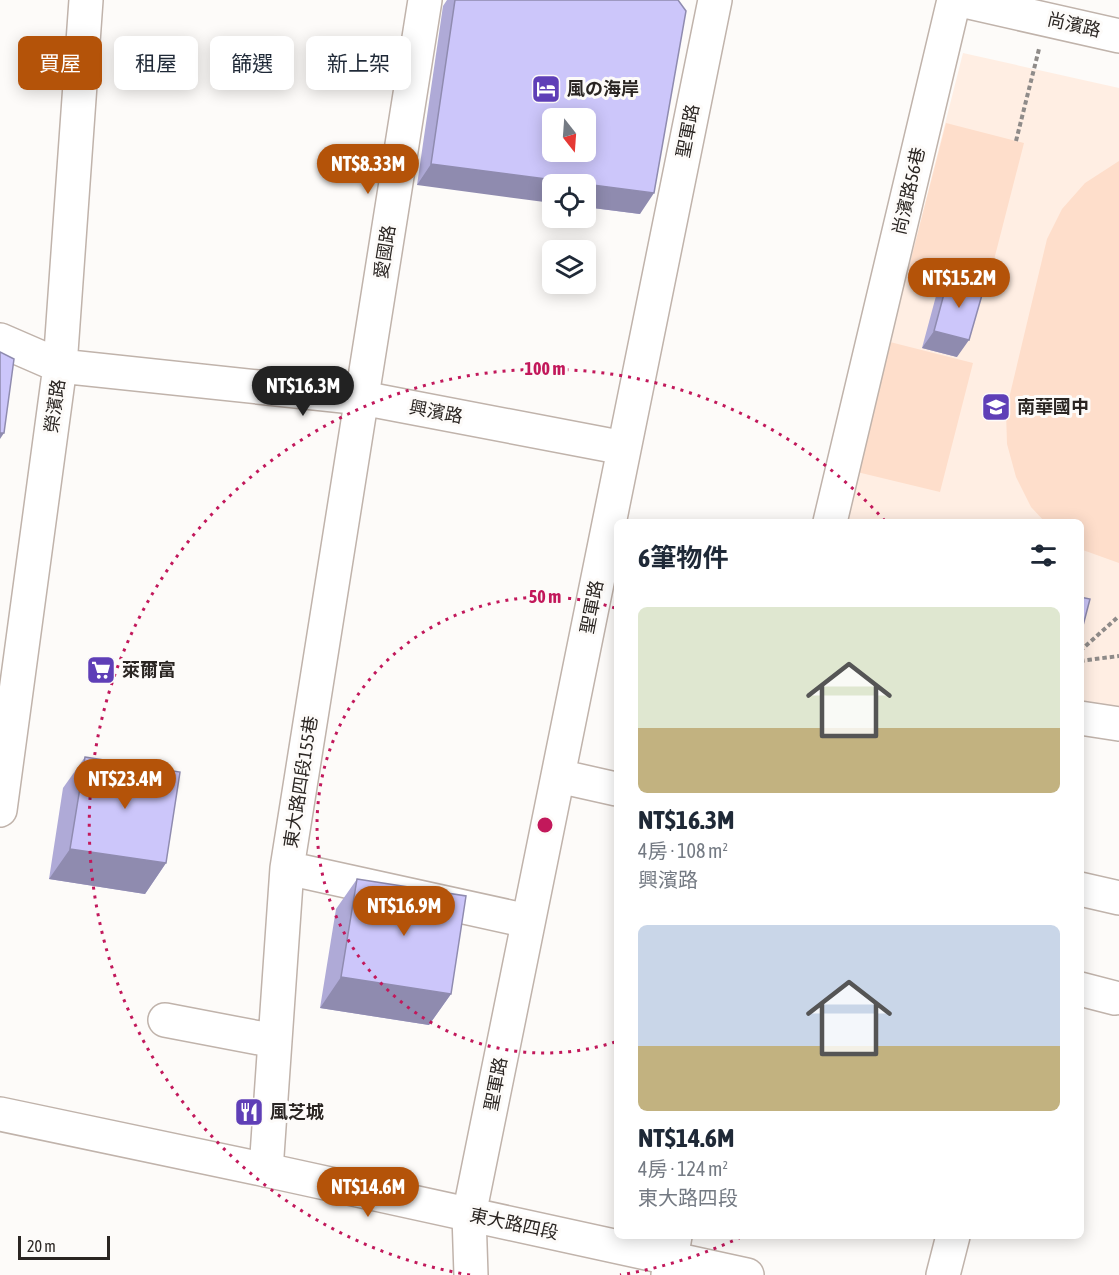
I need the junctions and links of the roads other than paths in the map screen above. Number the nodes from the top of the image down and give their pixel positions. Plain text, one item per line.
1 (86, 0) edge
2 (425, 0) edge
3 (715, 0) edge
4 (954, 0) edge
5 (960, 0) edge
6 (1005, 4) edge
7 (1119, 36) edge
8 (0, 340) edge
9 (60, 366) junction
10 (362, 398) junction
11 (624, 448) junction
12 (831, 519) edge
13 (1084, 719) edge
14 (1119, 724) edge
15 (558, 776) junction
16 (614, 789) edge
17 (0, 810) edge
18 (287, 868) junction
19 (1084, 890) edge
20 (1119, 895) edge
21 (528, 921) junction
22 (1084, 990) edge
23 (1115, 998) dead end
24 (165, 1020) dead end
25 (275, 1041) junction
26 (0, 1114) edge
27 (266, 1170) junction
28 (469, 1215) junction
29 (952, 1239) edge
30 (671, 1256) edge
31 (471, 1275) edge
32 (747, 1275) edge
33 (943, 1275) edge

1 - 9 street, 榮濱路
2 - 10 street, 愛國路
3 - 11 street, 聖軍路
4 - 12 street, 尚濱路56巷
5 - 6 street, 尚濱路
6 - 7 street, 尚濱路
8 - 9 street, 興濱路
9 - 10 street, 興濱路
9 - 17 street, 榮濱路
10 - 11 street, 興濱路
10 - 18 street, 東大路四段155巷
11 - 15 street, 聖軍路
13 - 14 street
15 - 16 street
15 - 21 street, 聖軍路
18 - 21 street
18 - 25 street, 東大路四段155巷
19 - 20 street
21 - 28 street, 聖軍路
22 - 23 street
24 - 25 street
25 - 27 street, 東大路四段155巷
26 - 27 street, 東大路四段
27 - 28 street, 東大路四段
28 - 30 street, 東大路四段
28 - 31 street, 聖軍路
29 - 33 street
30 - 32 street, 東大路四段

